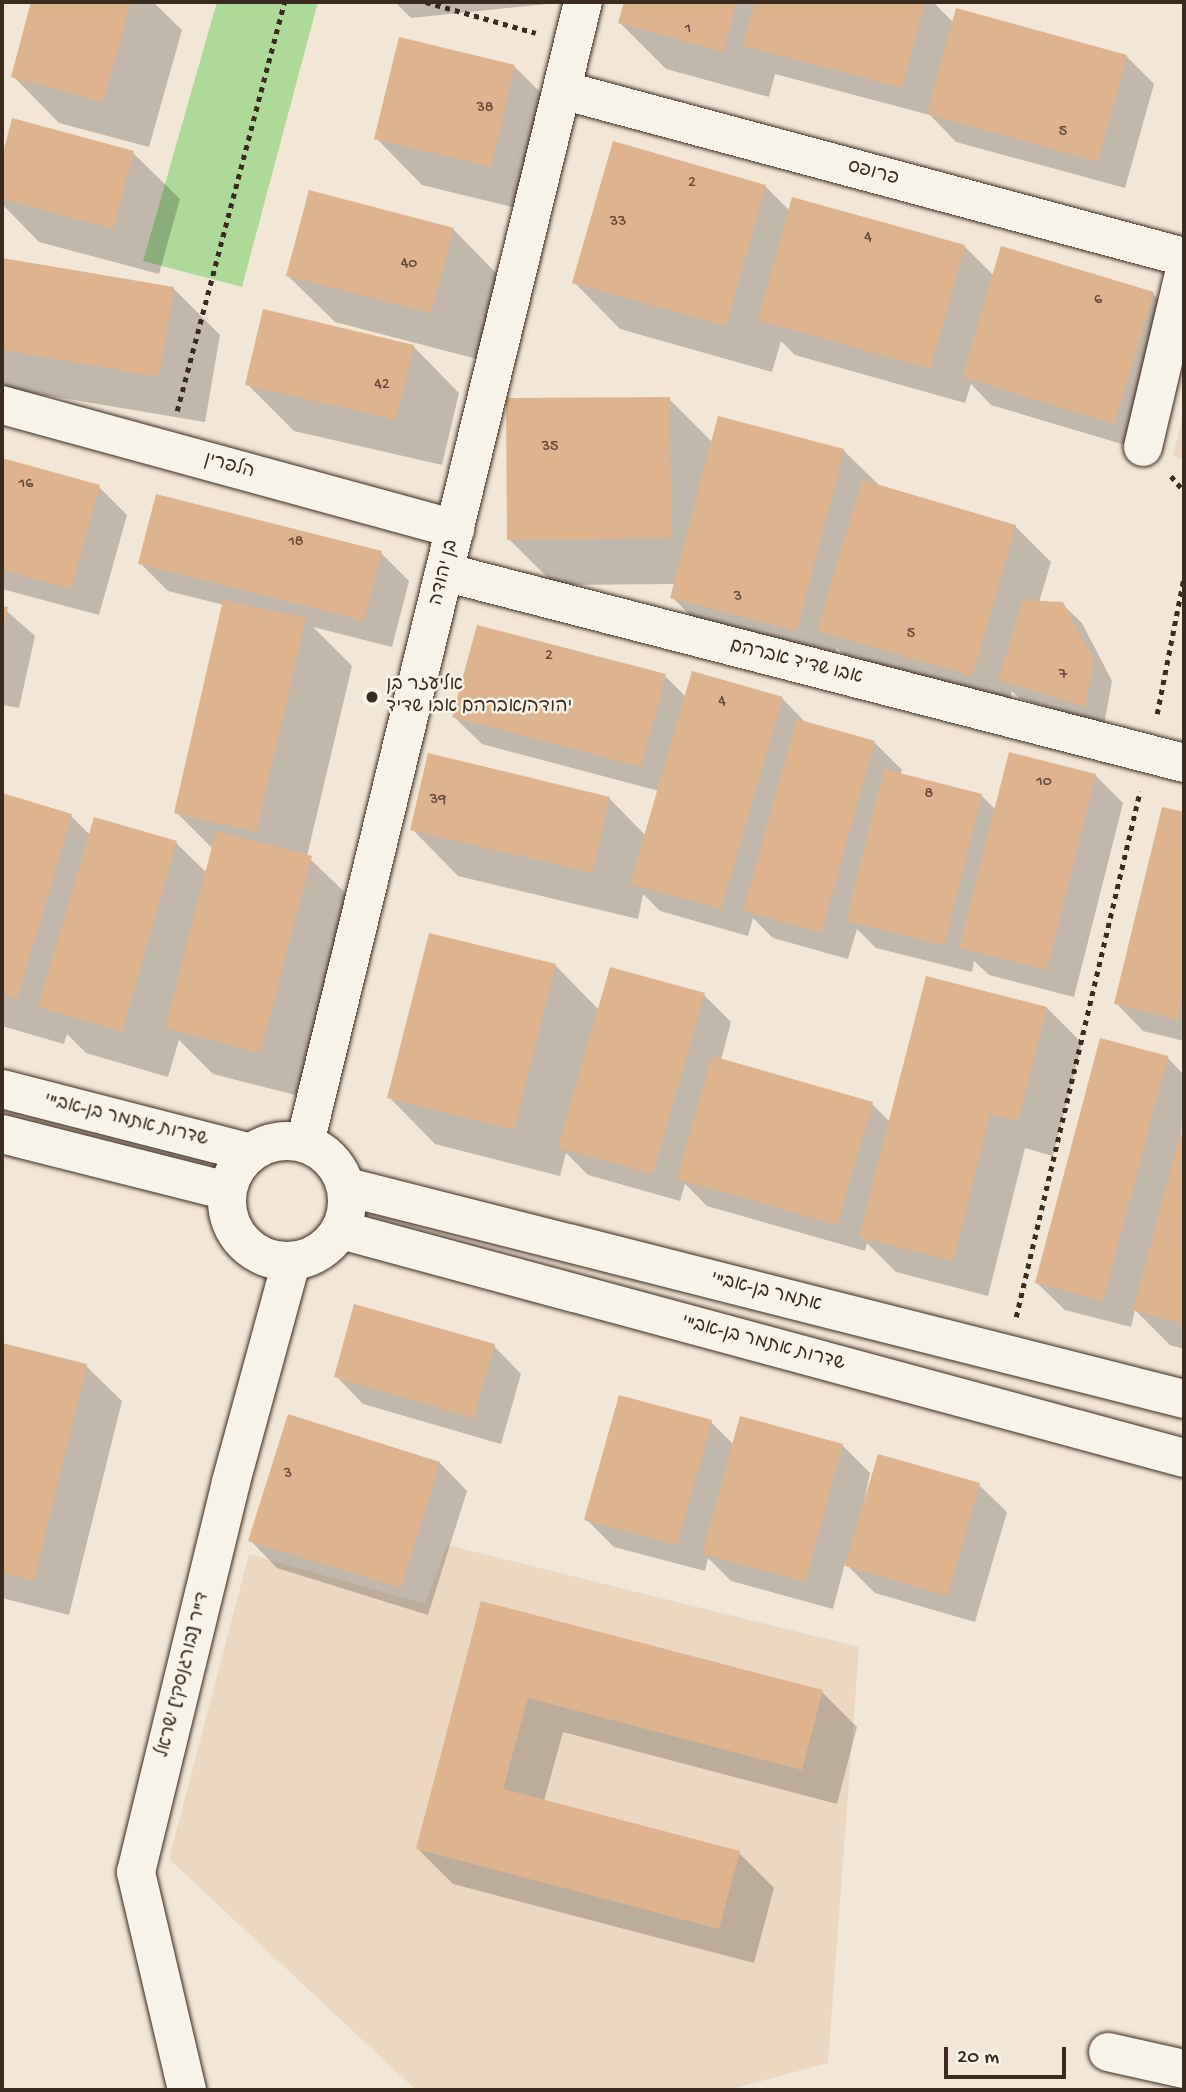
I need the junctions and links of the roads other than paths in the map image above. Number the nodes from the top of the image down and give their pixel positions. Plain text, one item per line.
1 (583, 2) edge
2 (562, 90) junction
3 (1184, 257) edge
4 (1184, 273) edge
5 (2, 405) edge
6 (1143, 447) dead end
7 (456, 529) junction
8 (444, 572) junction
9 (1166, 758) edge
10 (2, 1089) edge
11 (2, 1134) edge
12 (305, 1143) junction
13 (251, 1153) junction
14 (347, 1187) junction
15 (227, 1191) junction
16 (341, 1230) junction
17 (291, 1262) junction
18 (1184, 1399) edge
19 (1184, 1458) edge
20 (1108, 2052) dead end
21 (1184, 2069) edge
22 (187, 2090) edge

1 - 2 street, בן יהודה
2 - 3 street, פרופס
2 - 7 street, בן יהודה
4 - 6 street
5 - 7 street, הלפרין
7 - 8 street, בן יהודה
8 - 9 street, אבו שדיד אברהם
8 - 12 street, בן יהודה
10 - 13 street, שדרות אתמר בן-אב"י
11 - 15 street
12 - 13 street
12 - 14 street
13 - 15 street
14 - 16 street
14 - 18 street, אתמר בן-אב"י
15 - 17 street
16 - 17 street
16 - 19 street, שדרות אתמר בן-אב"י
17 - 22 street, ד"ר [בורגנסקי] ישראל
20 - 21 street

